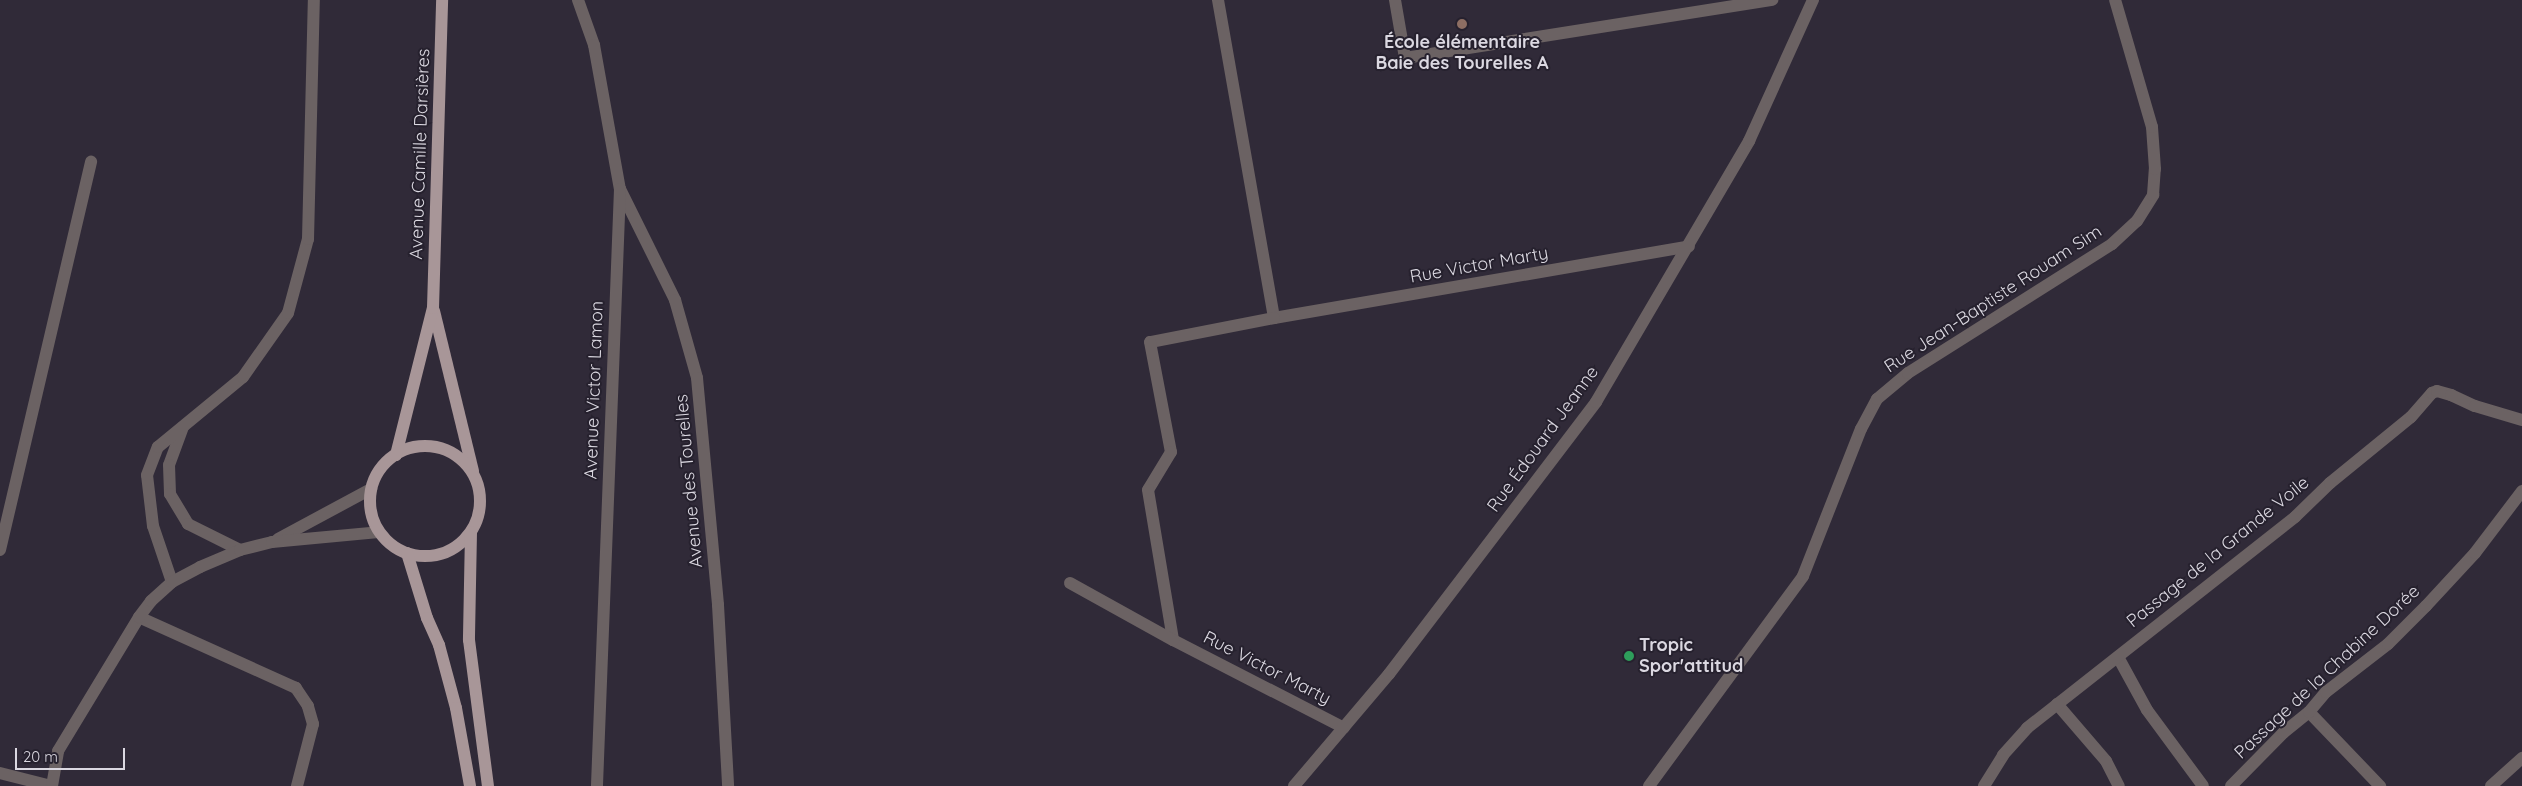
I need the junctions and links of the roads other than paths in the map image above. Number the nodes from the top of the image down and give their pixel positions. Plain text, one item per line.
1 (314, 0) edge
2 (442, 0) edge
3 (578, 0) edge
4 (1218, 0) edge
5 (1395, 0) edge
6 (1772, 0) edge
7 (1813, 0) edge
8 (2115, 0) edge
9 (91, 162) dead end
10 (620, 190) junction
11 (1689, 246) junction
12 (433, 308) junction
13 (1274, 318) junction
14 (2522, 420) edge
15 (183, 427) junction
16 (396, 455) junction
17 (475, 477) junction
18 (372, 489) junction
19 (2522, 491) edge
20 (379, 532) junction
21 (471, 532) junction
22 (272, 542) junction
23 (0, 550) edge
24 (240, 550) junction
25 (407, 553) junction
26 (172, 582) junction
27 (1070, 583) dead end
28 (139, 617) junction
29 (1173, 640) junction
30 (2118, 657) junction
31 (2057, 704) junction
32 (2309, 712) junction
33 (1344, 728) junction
34 (2522, 758) edge
35 (0, 774) edge
36 (52, 786) edge
37 (298, 786) edge
38 (470, 786) edge
39 (488, 786) edge
40 (597, 786) edge
41 (728, 786) edge
42 (1294, 786) edge
43 (1649, 786) edge
44 (1984, 786) edge
45 (2120, 786) edge
46 (2203, 786) edge
47 (2231, 786) edge
48 (2380, 786) edge
49 (2491, 786) edge

1 - 15 street
2 - 12 main road, Avenue Camille Darsières
3 - 10 street, Avenue Victor Lamon
4 - 13 street
5 - 6 street
7 - 11 street, Rue Édouard Jeanne
8 - 43 street, Rue Jean-Baptiste Rouam Sim
9 - 23 street
10 - 40 street, Avenue Victor Lamon
10 - 41 street, Avenue des Tourelles
11 - 13 street, Rue Victor Marty
11 - 33 street, Rue Édouard Jeanne
12 - 16 main road, Avenue Camille Darsières
12 - 17 main road, Avenue Camille Darsières
13 - 29 street, Rue Victor Marty
14 - 30 street, Passage de la Grande Voile
15 - 24 street
15 - 26 street
16 - 17 main road
16 - 18 main road
17 - 21 main road
18 - 20 main road
18 - 22 street
19 - 32 street, Passage de la Chabine Dorée
20 - 22 street
20 - 25 main road
21 - 25 main road
21 - 39 main road
22 - 24 street
24 - 26 street
25 - 38 main road
26 - 28 street
27 - 29 street, Rue Victor Marty
28 - 36 street
28 - 37 street
29 - 33 street, Rue Victor Marty
30 - 31 street, Passage de la Grande Voile
30 - 46 street
31 - 44 street, Passage de la Grande Voile
31 - 45 street
32 - 47 street, Passage de la Chabine Dorée
32 - 48 street
33 - 42 street, Rue Édouard Jeanne
34 - 49 street
35 - 36 street

